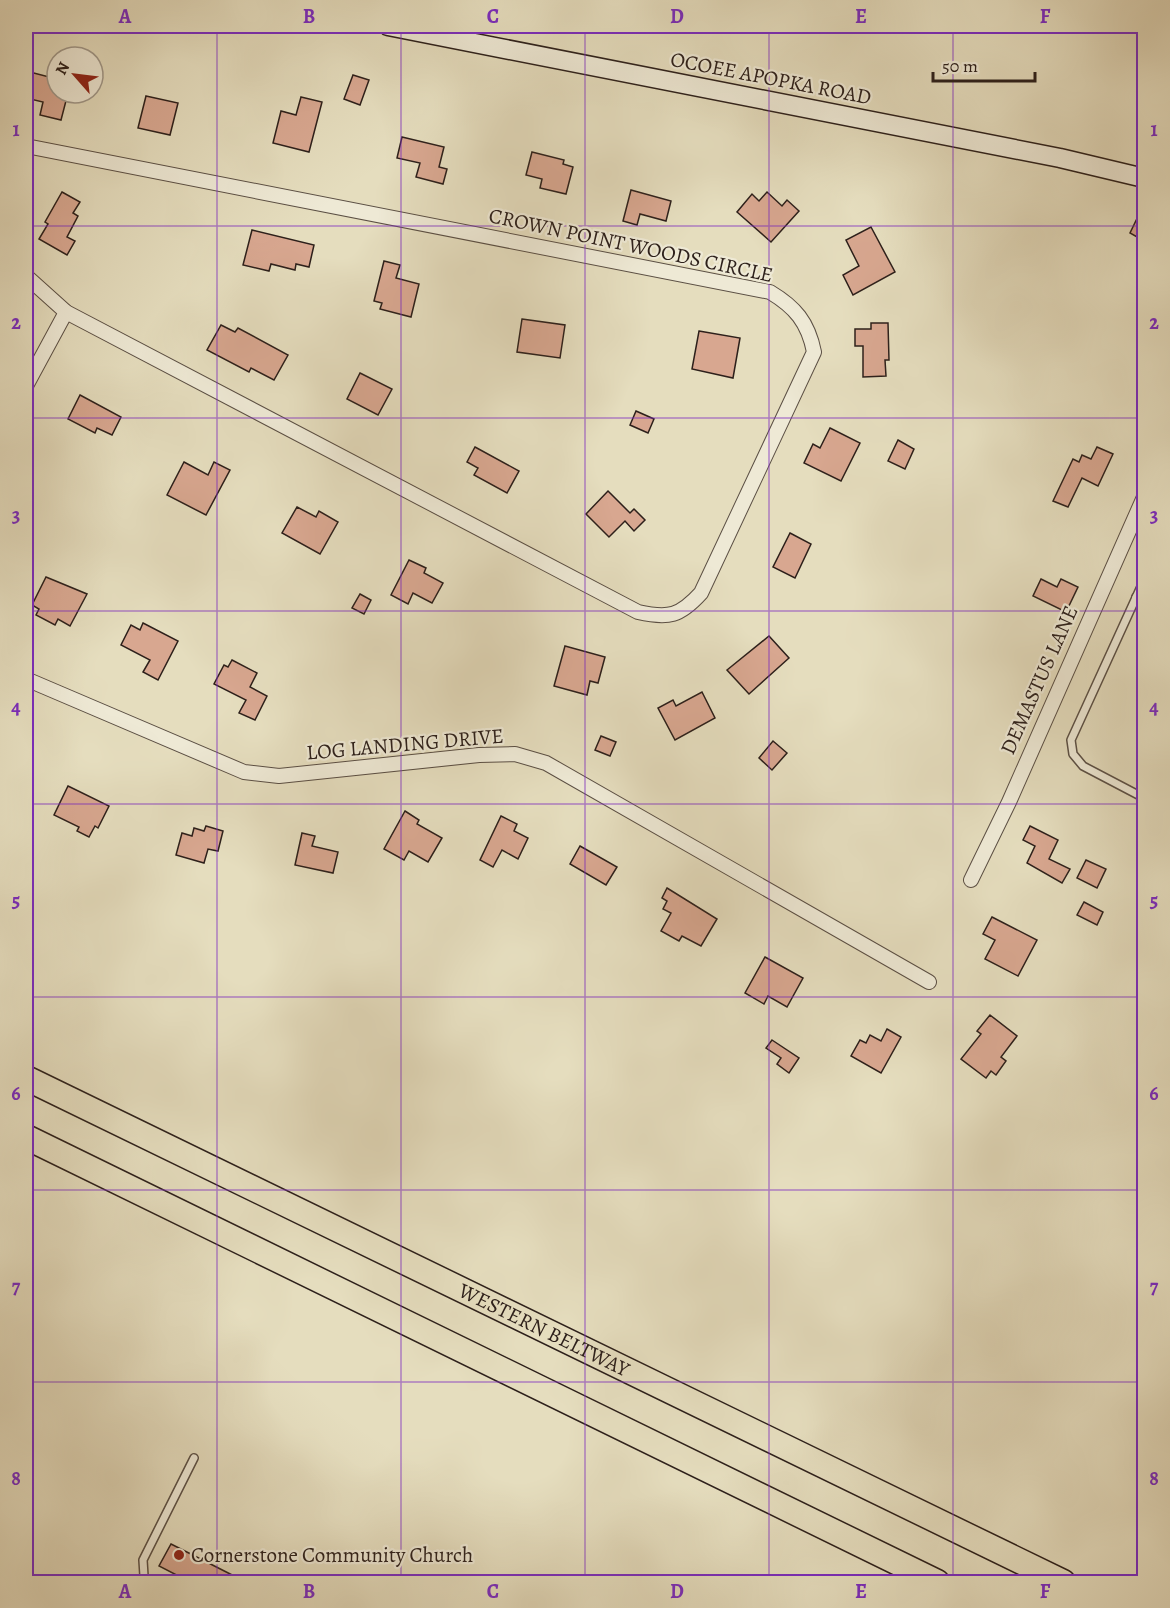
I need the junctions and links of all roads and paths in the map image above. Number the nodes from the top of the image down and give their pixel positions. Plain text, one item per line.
1 (388, 26) edge
2 (26, 146) edge
3 (1144, 178) edge
4 (26, 276) edge
5 (66, 312) junction
6 (26, 386) edge
7 (1144, 497) edge
8 (1144, 580) edge
9 (1137, 597) junction
10 (1144, 602) edge
11 (26, 679) edge
12 (1144, 798) edge
13 (971, 880) dead end
14 (929, 982) dead end
15 (26, 1078) edge
16 (26, 1137) edge
17 (194, 1458) dead end
18 (149, 1582) edge
19 (937, 1582) edge
20 (1063, 1582) edge

1 - 3 main road, OCOEE APOPKA ROAD
2 - 5 street, CROWN POINT WOODS CIRCLE
4 - 5 street, CROWN POINT WOODS CIRCLE
5 - 6 street
7 - 13 street, DEMASTUS LANE
8 - 9 lane
9 - 10 lane
9 - 12 lane
11 - 14 street, LOG LANDING DRIVE
15 - 20 highway, WESTERN BELTWAY
16 - 19 highway
17 - 18 lane

